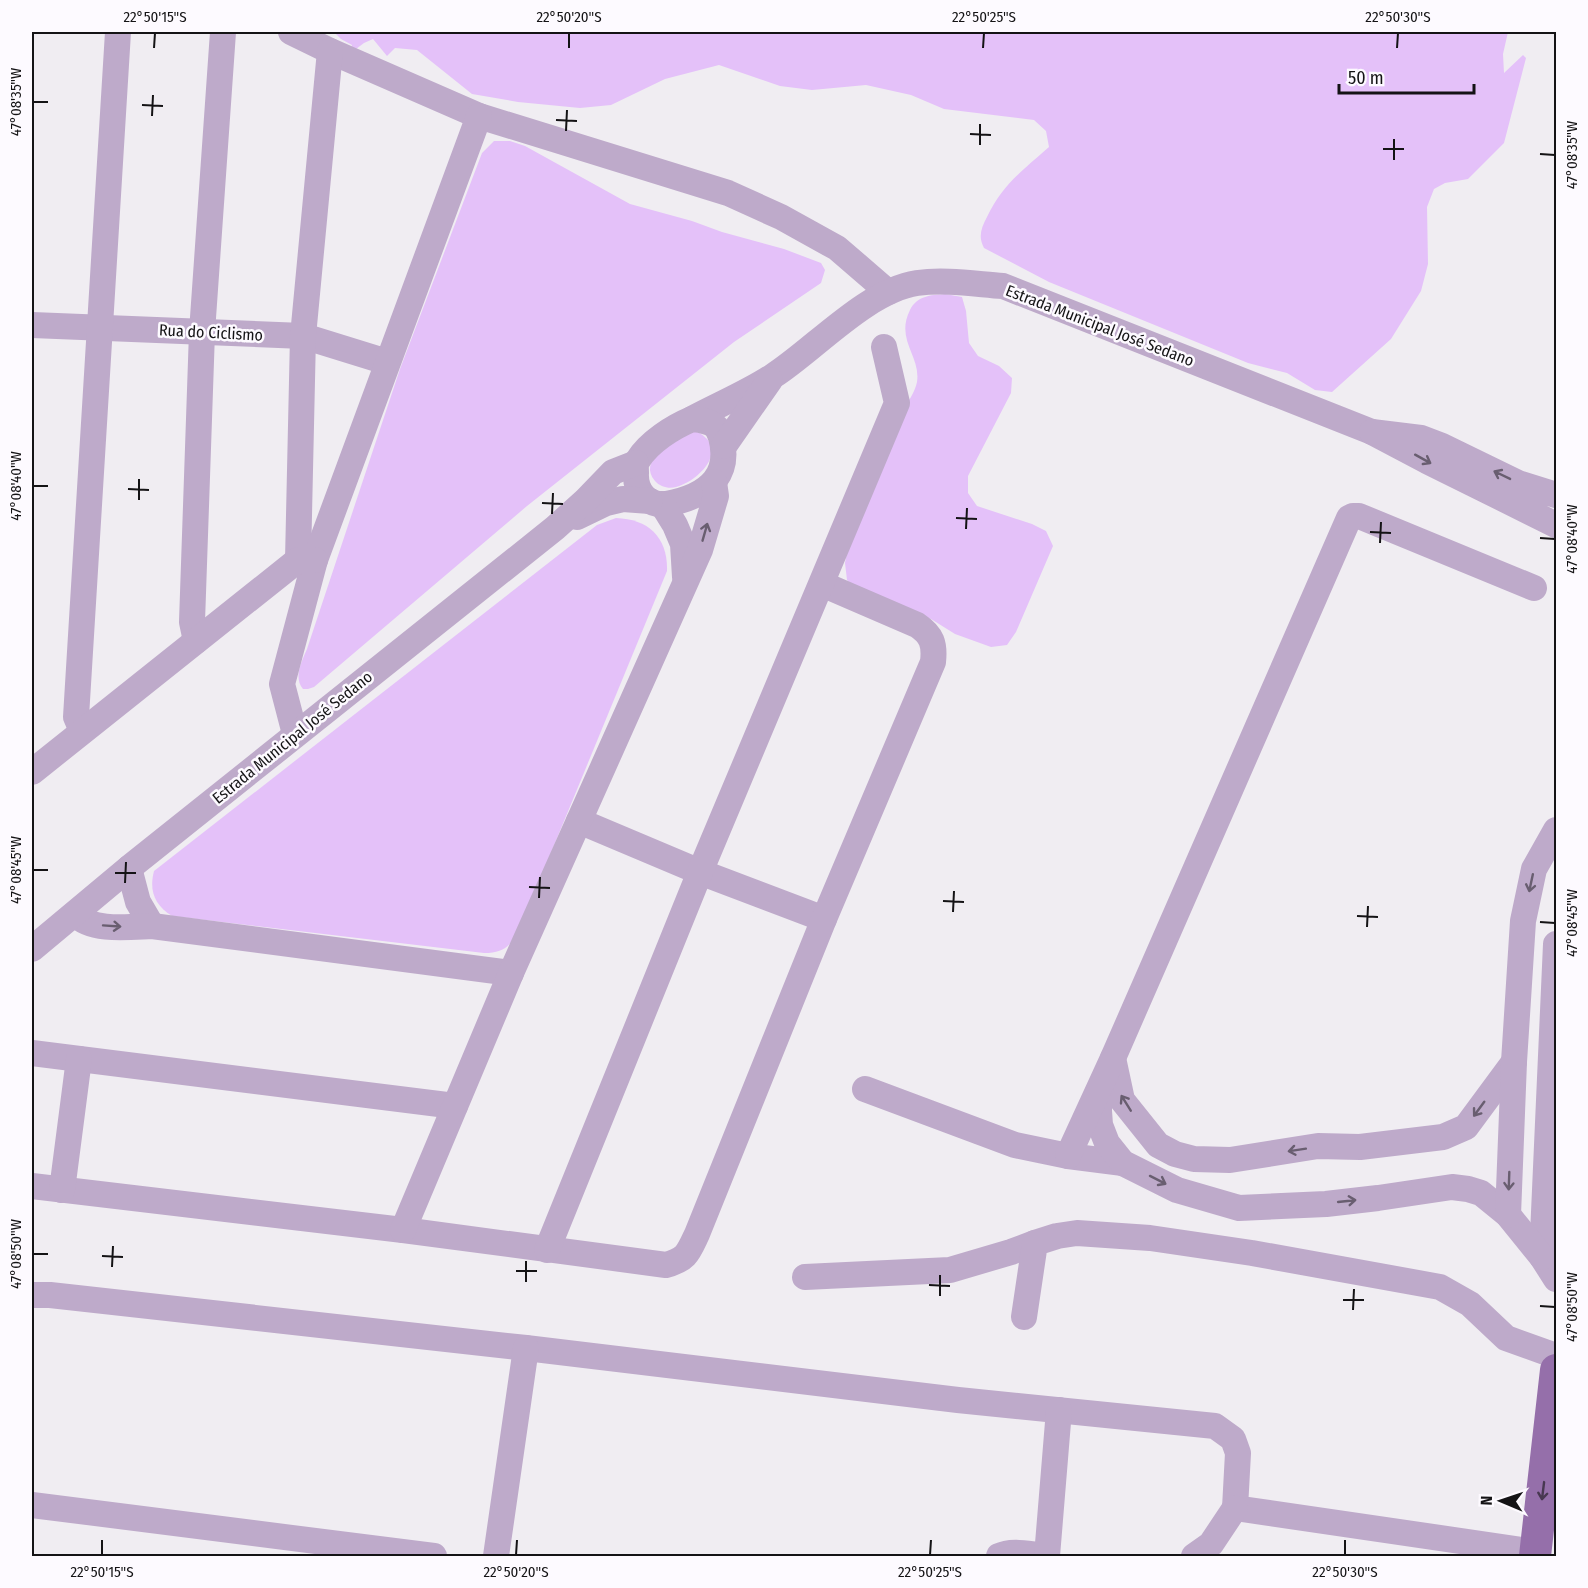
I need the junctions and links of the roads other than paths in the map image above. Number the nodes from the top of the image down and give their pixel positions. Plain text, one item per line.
1 (118, 32) edge
2 (223, 32) edge
3 (291, 32) edge
4 (330, 51) junction
5 (479, 116) junction
6 (888, 292) junction
7 (32, 325) edge
8 (100, 327) junction
9 (202, 332) junction
10 (303, 336) junction
11 (884, 347) dead end
12 (387, 362) junction
13 (772, 376) junction
14 (692, 419) junction
15 (1372, 432) junction
16 (724, 446) junction
17 (636, 463) junction
18 (714, 482) junction
19 (1557, 495) edge
20 (656, 503) junction
21 (1557, 525) edge
22 (555, 528) junction
23 (306, 560) junction
24 (686, 581) junction
25 (822, 584) junction
26 (1534, 588) dead end
27 (196, 641) junction
28 (82, 731) junction
29 (295, 734) junction
30 (32, 772) edge
31 (579, 821) junction
32 (1557, 830) edge
33 (129, 868) junction
34 (700, 872) junction
35 (75, 914) junction
36 (824, 919) junction
37 (152, 926) junction
38 (1557, 944) edge
39 (32, 949) edge
40 (511, 973) junction
41 (32, 1053) edge
42 (1113, 1058) junction
43 (79, 1059) junction
44 (1514, 1062) junction
45 (1100, 1087) junction
46 (865, 1089) dead end
47 (455, 1106) junction
48 (1068, 1156) junction
49 (1123, 1163) junction
50 (32, 1186) edge
51 (62, 1190) junction
52 (1508, 1215) junction
53 (403, 1230) junction
54 (1035, 1243) junction
55 (547, 1250) junction
56 (1542, 1257) junction
57 (804, 1277) dead end
58 (1557, 1279) edge
59 (32, 1295) edge
60 (1024, 1317) dead end
61 (526, 1348) junction
62 (1557, 1356) edge
63 (1557, 1370) edge
64 (1059, 1410) junction
65 (32, 1505) edge
66 (1235, 1508) junction
67 (1535, 1554) edge
68 (434, 1557) edge
69 (496, 1557) edge
70 (999, 1557) edge
71 (1047, 1557) edge
72 (1194, 1557) edge

1 - 8 street
2 - 9 street
3 - 4 street
4 - 5 street
4 - 10 street
5 - 6 street
5 - 12 street
6 - 13 street, Estrada Municipal José Sedano
6 - 15 street, Estrada Municipal José Sedano
7 - 8 street, Rua do Ciclismo
8 - 9 street, Rua do Ciclismo
8 - 28 street
9 - 10 street, Rua do Ciclismo
9 - 27 street
10 - 12 street, Rua do Ciclismo
10 - 23 street
11 - 25 street
12 - 23 street
13 - 14 street, Estrada Municipal José Sedano
13 - 16 street, Estrada Municipal José Sedano
14 - 16 street
14 - 17 street
19 -> 15 street, Estrada Municipal José Sedano
15 -> 21 street, Estrada Municipal José Sedano
16 - 18 street
17 - 20 street
17 - 22 street, Estrada Municipal José Sedano
18 - 20 street
24 -> 18 street
20 - 22 street, Estrada Municipal José Sedano
20 - 24 street
22 - 29 street, Estrada Municipal José Sedano
23 - 27 street
23 - 29 street
24 - 31 street
25 - 34 street
25 - 36 street
26 - 42 street
27 - 28 street
28 - 30 street
29 - 33 street, Estrada Municipal José Sedano
31 - 34 street
31 - 40 street
32 -> 44 street
33 - 35 street, Estrada Municipal José Sedano
33 - 37 street
34 - 36 street
34 - 55 street
35 -> 37 street
35 - 39 street, Estrada Municipal José Sedano
36 - 55 street
37 - 40 street
38 - 56 street
40 - 47 street
41 - 43 street
44 -> 42 street
42 - 45 street
43 - 47 street
43 - 51 street
44 -> 52 street
45 - 48 street
45 - 49 street
46 - 48 street
47 - 53 street
48 - 49 street
49 -> 52 street
50 - 51 street
51 - 53 street
52 - 56 street
53 - 55 street
54 - 57 street
54 - 60 street
54 - 62 street
56 - 58 street
59 - 61 street
61 - 64 street
61 - 69 street
63 -> 67 main road
64 - 66 street
64 - 71 street
65 - 68 street
66 - 67 street
66 - 72 street
70 - 71 street

